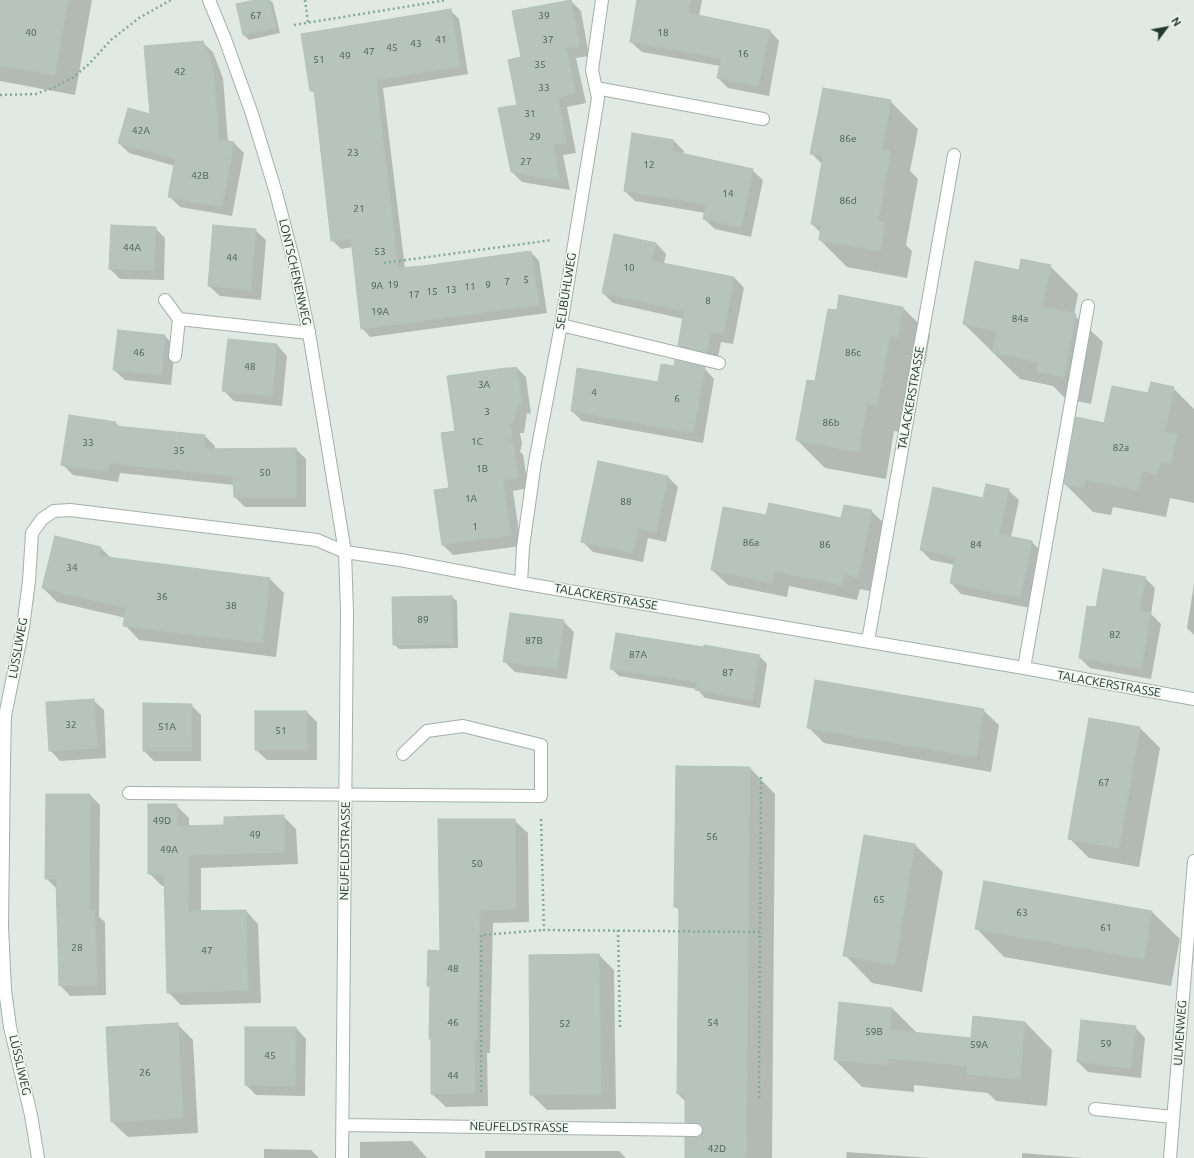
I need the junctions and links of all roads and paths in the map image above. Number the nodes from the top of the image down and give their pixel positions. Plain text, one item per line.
1 (170, 0) edge
2 (209, 0) edge
3 (305, 0) edge
4 (447, 0) edge
5 (602, 0) edge
6 (308, 22) junction
7 (294, 25) dead end
8 (596, 88) junction
9 (0, 95) edge
10 (763, 119) dead end
11 (954, 155) dead end
12 (574, 237) junction
13 (384, 263) dead end
14 (165, 300) dead end
15 (1088, 306) dead end
16 (179, 319) junction
17 (561, 326) junction
18 (309, 333) junction
19 (175, 356) dead end
20 (719, 363) dead end
21 (345, 552) junction
22 (521, 583) junction
23 (868, 641) junction
24 (1024, 668) junction
25 (1194, 699) edge
26 (403, 754) dead end
27 (761, 774) dead end
28 (129, 793) dead end
29 (346, 794) junction
30 (541, 796) junction
31 (1194, 861) edge
32 (544, 930) junction
33 (618, 930) junction
34 (760, 932) junction
35 (620, 1028) dead end
36 (481, 1092) dead end
37 (759, 1098) dead end
38 (1095, 1109) dead end
39 (1173, 1117) junction
40 (343, 1125) junction
41 (696, 1130) dead end
42 (38, 1158) edge
43 (342, 1158) edge
44 (1170, 1158) edge

1 - 9 path
2 - 18 street, LONTSCHENENWEG
3 - 6 path
4 - 6 path
5 - 8 street, SELIBÜHLWEG
6 - 7 path
8 - 10 street
8 - 12 street, SELIBÜHLWEG
11 - 23 street, TALACKERSTRASSE
12 - 13 path
12 - 17 street, SELIBÜHLWEG
14 - 16 street
15 - 24 street
16 - 18 street
16 - 19 street
17 - 20 street
17 - 22 street, SELIBÜHLWEG
18 - 21 street, LONTSCHENENWEG
21 - 22 street, TALACKERSTRASSE
21 - 29 street, NEUFELDSTRASSE
21 - 42 street, LÜSSLIWEG
22 - 23 street, TALACKERSTRASSE
23 - 24 street, TALACKERSTRASSE
24 - 25 street, TALACKERSTRASSE
26 - 30 street
27 - 34 path
28 - 29 street, NEUFELDSTRASSE
29 - 30 street
29 - 40 street, NEUFELDSTRASSE
30 - 32 path
31 - 39 street, ULMENWEG
32 - 33 path
32 - 36 path
33 - 34 path
33 - 35 path
34 - 37 path
38 - 39 street
39 - 44 street, ULMENWEG
40 - 41 street, NEUFELDSTRASSE
40 - 43 street, NEUFELDSTRASSE

